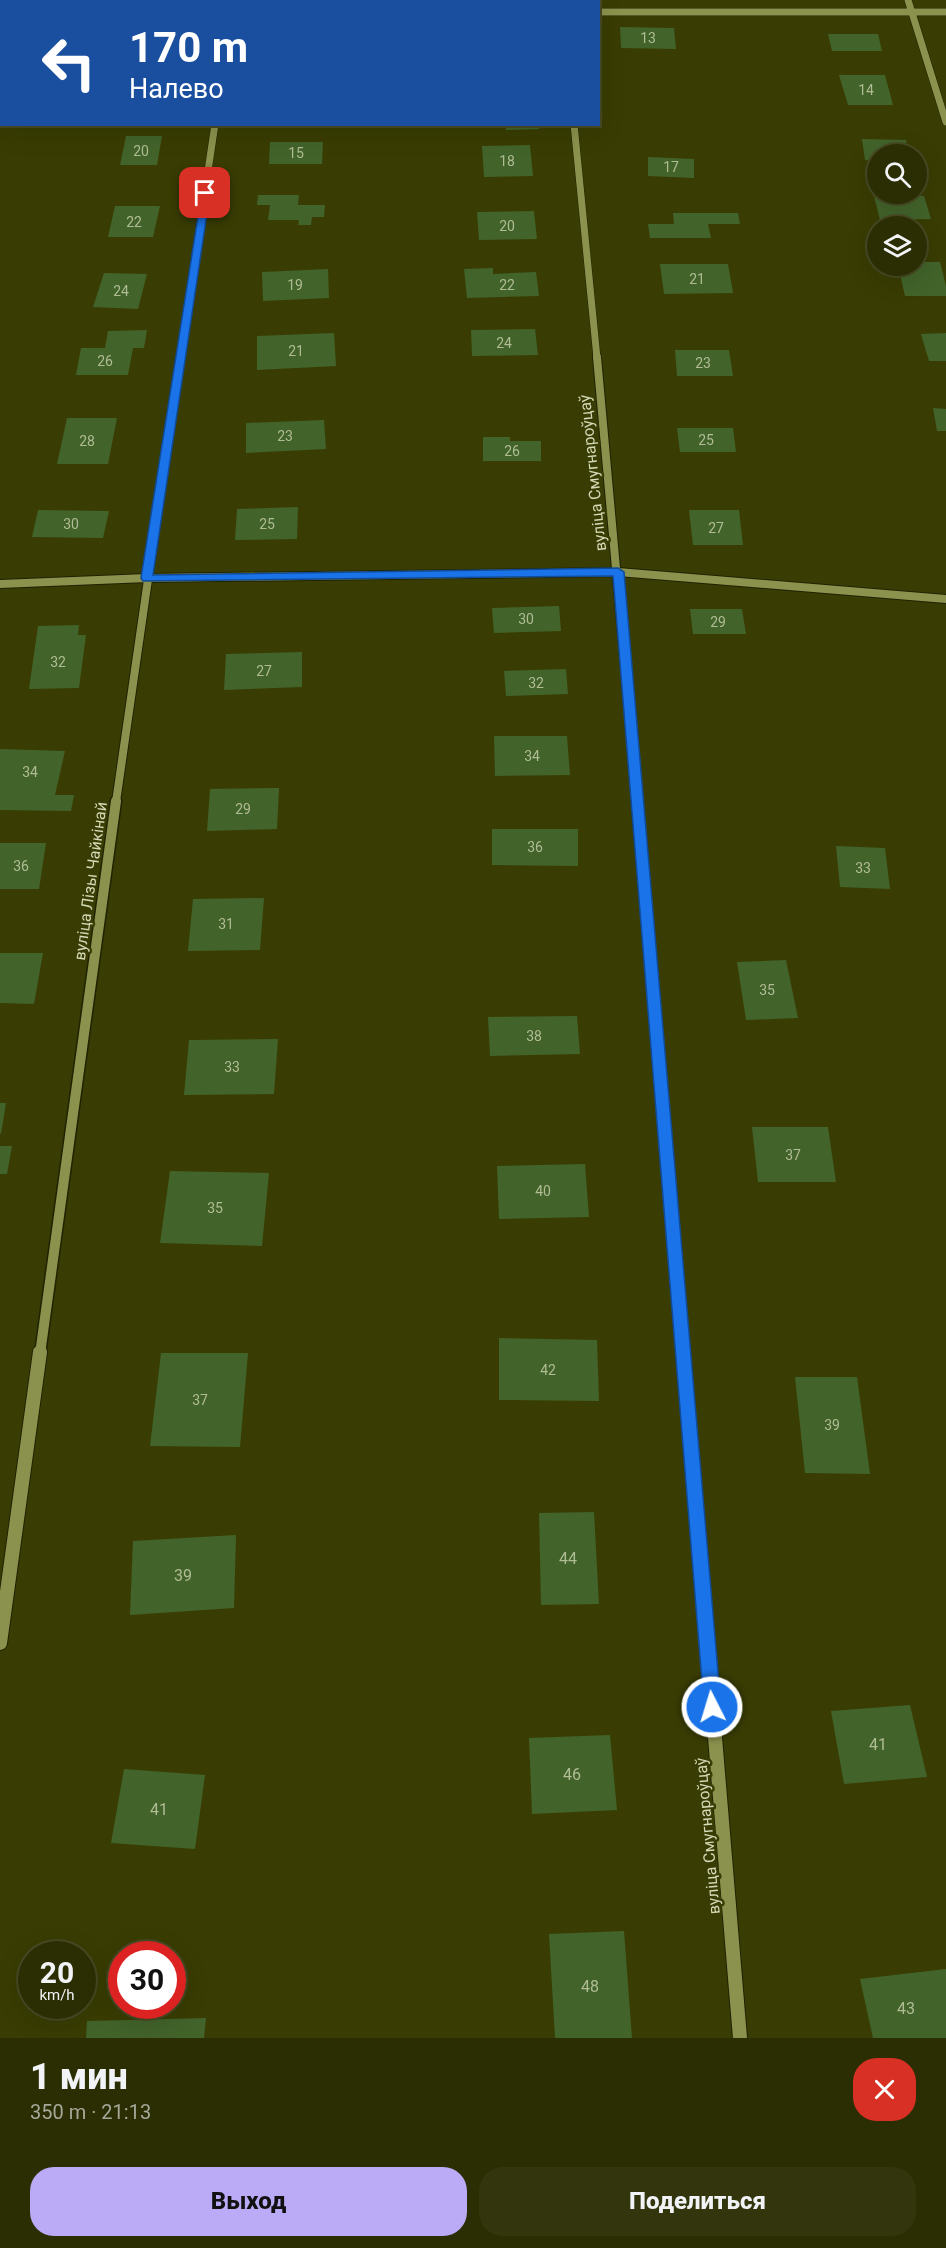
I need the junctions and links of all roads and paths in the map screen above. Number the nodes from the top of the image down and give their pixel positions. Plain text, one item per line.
1 (908, 0) edge
2 (600, 12) edge
3 (912, 12) junction
4 (946, 12) edge
5 (946, 122) edge
6 (216, 126) edge
7 (574, 126) edge
8 (618, 572) junction
9 (147, 578) junction
10 (0, 585) edge
11 (946, 599) edge
12 (0, 1643) edge
13 (740, 2038) edge

1 - 3 street
2 - 3 street
3 - 4 street
3 - 5 street
6 - 9 street, вуліца Лізы Чайкінай
7 - 8 street, вуліца Смугнароўцаў
8 - 9 street
8 - 11 street
8 - 13 street, вуліца Смугнароўцаў
9 - 10 street
9 - 12 street, вуліца Лізы Чайкінай

